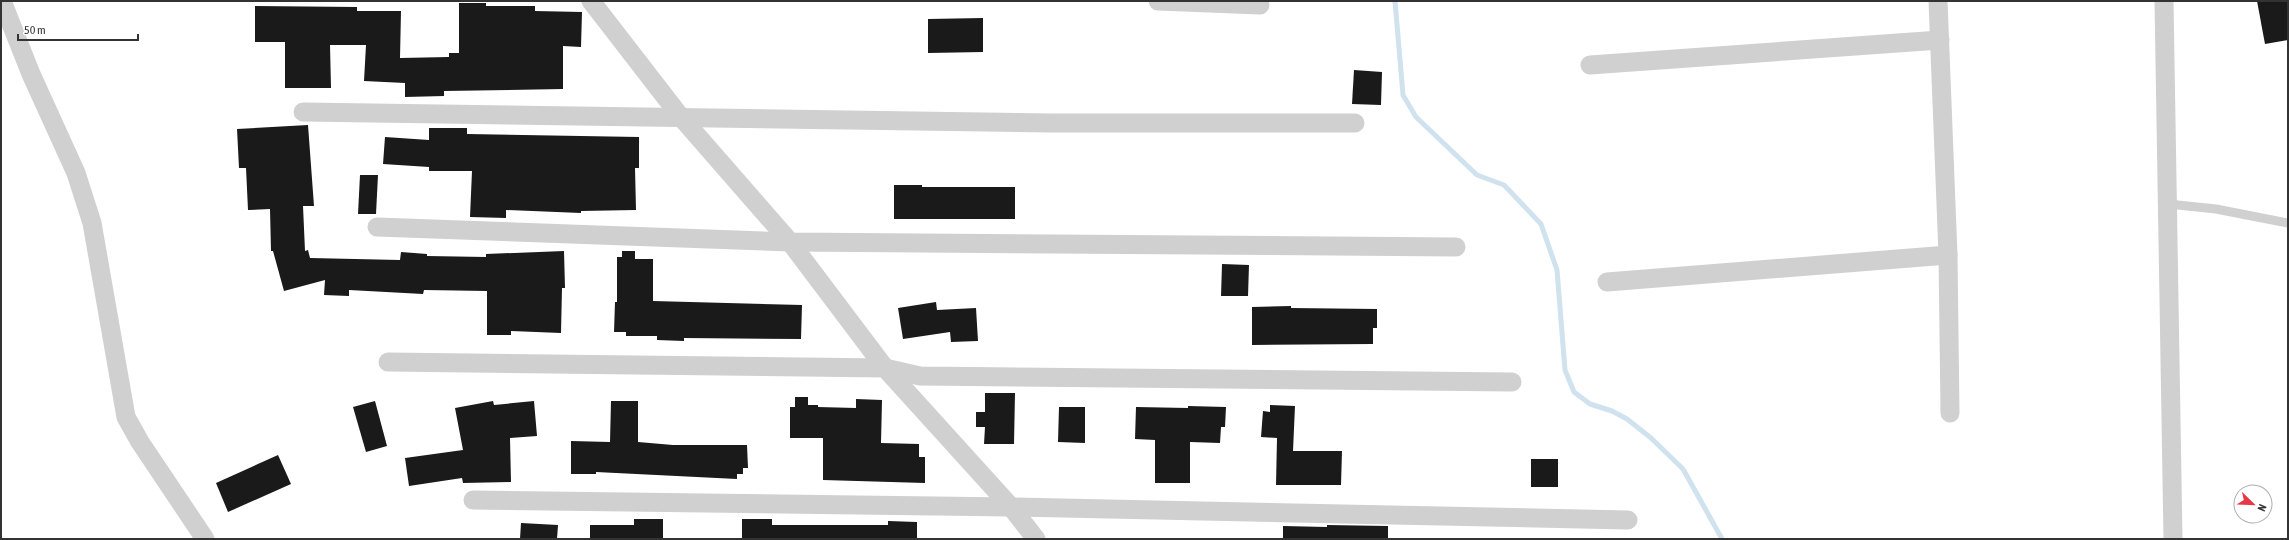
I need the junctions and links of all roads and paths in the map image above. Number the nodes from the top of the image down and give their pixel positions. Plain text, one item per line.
1 (2, 1) edge
2 (591, 1) edge
3 (1158, 1) edge
4 (1938, 1) edge
5 (2164, 1) edge
6 (1260, 5) dead end
7 (1940, 40) junction
8 (1590, 65) dead end
9 (303, 112) dead end
10 (680, 116) junction
11 (1355, 124) dead end
12 (2168, 204) junction
13 (2288, 223) edge
14 (377, 227) dead end
15 (790, 242) junction
16 (1456, 247) dead end
17 (1948, 255) junction
18 (1608, 282) dead end
19 (388, 362) dead end
20 (885, 368) junction
21 (1512, 382) dead end
22 (1950, 413) dead end
23 (473, 500) dead end
24 (1012, 507) junction
25 (1628, 520) dead end
26 (205, 539) edge
27 (1036, 539) edge
28 (2173, 539) edge

1 - 26 street
2 - 10 street
3 - 6 street
4 - 7 street
5 - 12 street
7 - 8 street
7 - 17 street
9 - 10 street
10 - 11 street
10 - 15 street
12 - 13 lane
12 - 28 street
14 - 15 street
15 - 16 street
15 - 20 street
17 - 18 street
17 - 22 street
19 - 20 street
20 - 21 street
20 - 24 street
23 - 24 street
24 - 25 street
24 - 27 street

